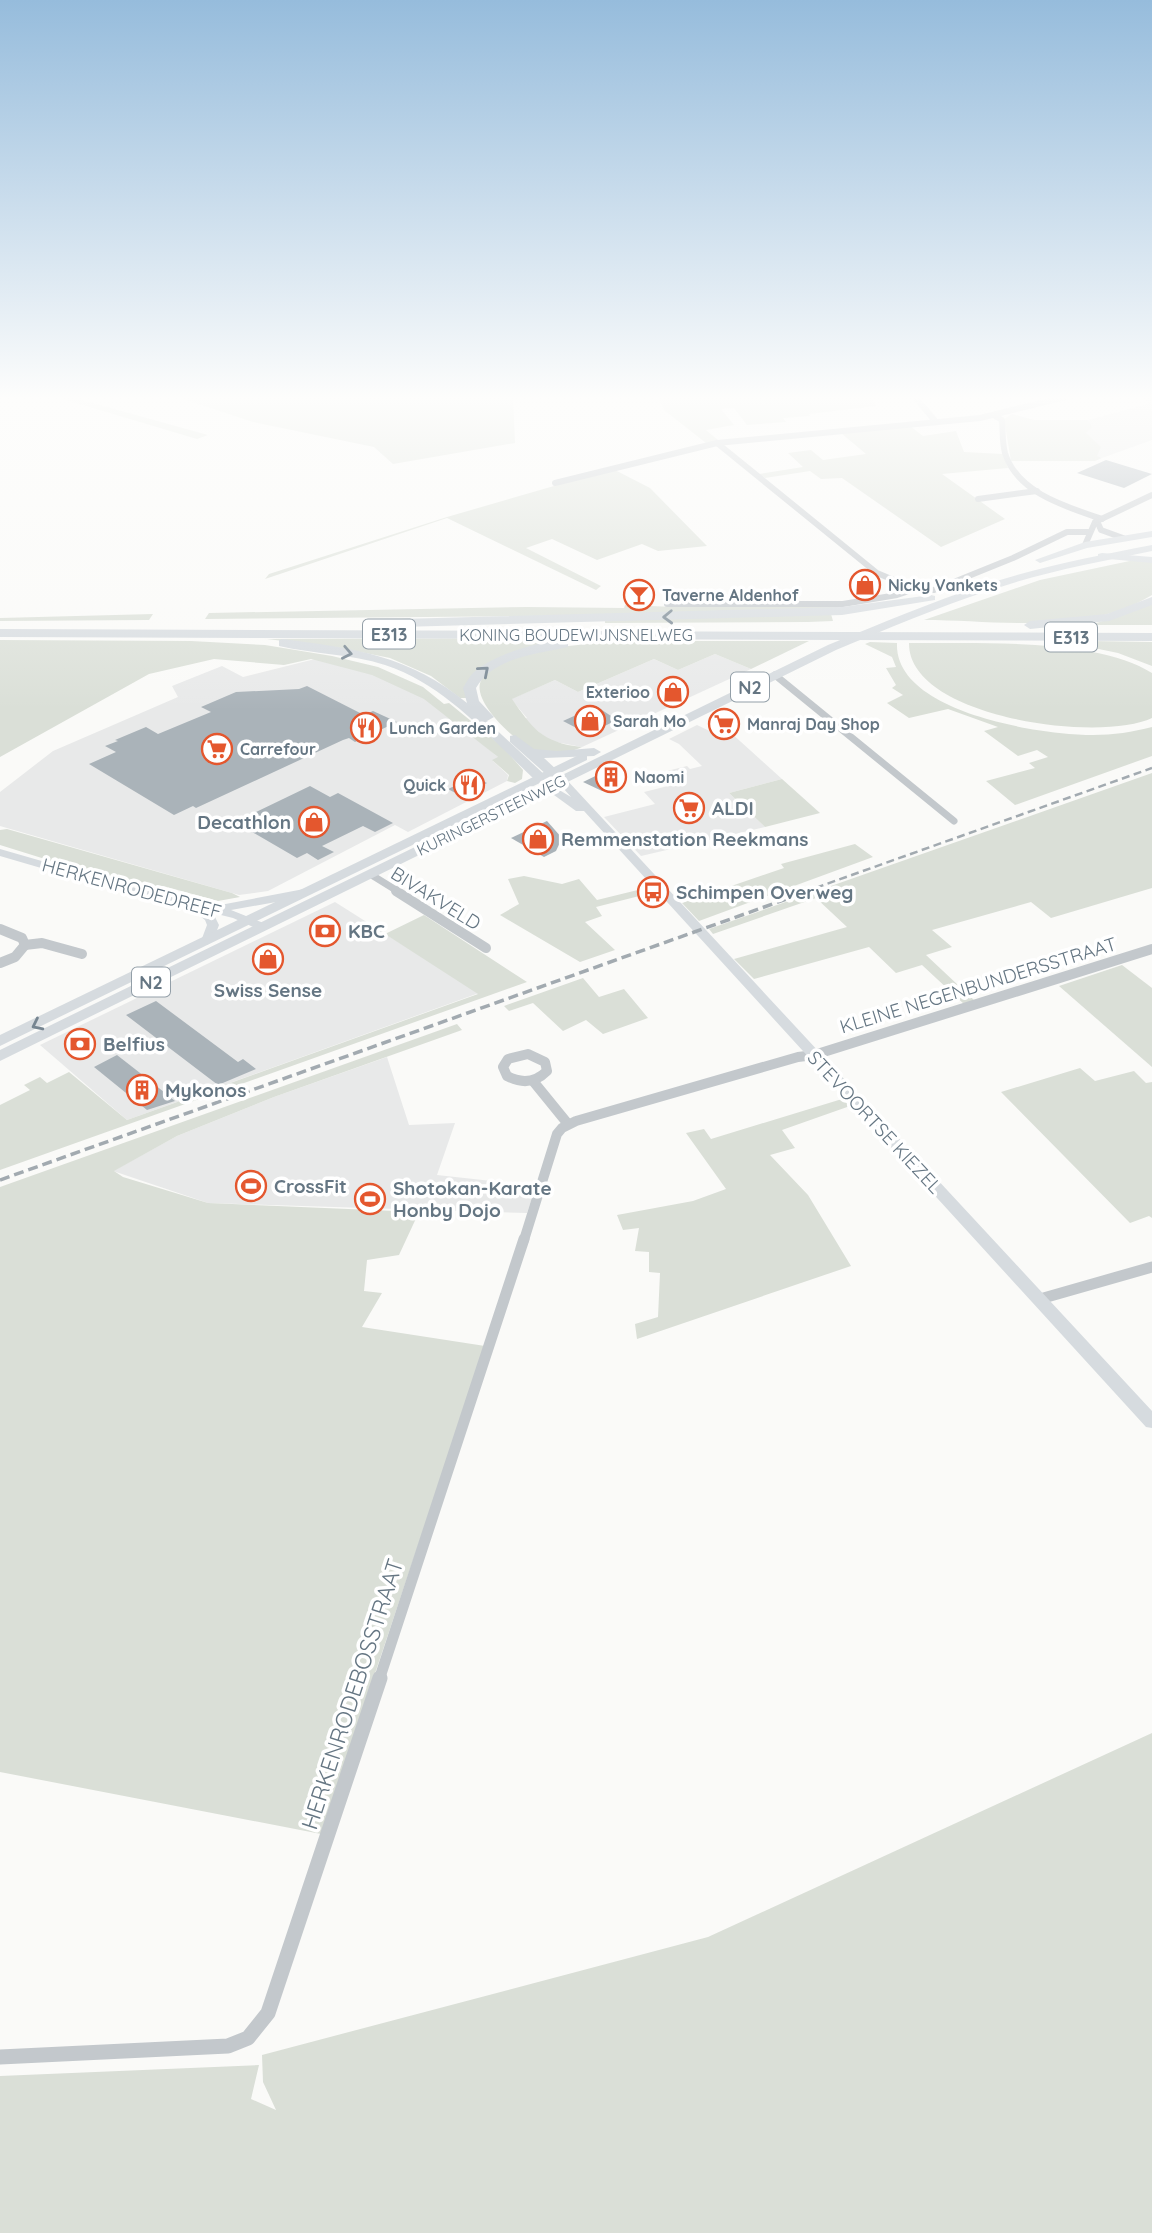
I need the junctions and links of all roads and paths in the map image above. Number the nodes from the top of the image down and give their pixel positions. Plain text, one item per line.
1 (789, 501) edge
2 (1056, 501) edge
3 (1139, 501) edge
4 (1100, 520) junction
5 (1088, 533) junction
6 (1152, 534) edge
7 (1123, 538) junction
8 (1085, 545) junction
9 (1151, 552) edge
10 (1102, 556) joint
11 (915, 589) junction
12 (931, 598) junction
13 (1152, 601) edge
14 (667, 604) dead end
15 (0, 626) edge
16 (322, 627) junction
17 (1010, 629) junction
18 (1152, 629) edge
19 (0, 633) edge
20 (147, 633) junction
21 (630, 635) junction
22 (1152, 637) edge
23 (775, 675) junction
24 (594, 752) junction
25 (533, 753) junction
26 (551, 779) junction
27 (954, 821) dead end
28 (0, 852) edge
29 (370, 874) junction
30 (304, 893) junction
31 (192, 905) junction
32 (213, 910) junction
33 (256, 924) junction
34 (0, 929) edge
35 (207, 941) junction
36 (25, 945) junction
37 (486, 948) dead end
38 (1152, 949) edge
39 (82, 954) dead end
40 (0, 963) edge
41 (0, 1041) edge
42 (814, 1055) junction
43 (0, 1056) edge
44 (533, 1081) dead end
45 (568, 1124) junction
46 (1152, 1267) edge
47 (1040, 1299) junction
48 (1152, 1422) edge
49 (0, 2057) edge

1 - 11 street
2 - 4 street
3 - 4 street
4 - 5 street
4 - 7 street
5 - 8 street
5 - 11 street
6 - 7 main road, KURINGERSTEENWEG / N2
7 - 8 main road, KURINGERSTEENWEG / N2
7 - 9 main road
8 - 12 main road, KURINGERSTEENWEG / N2
9 - 10 highway
10 - 23 main road, KURINGERSTEENWEG / N2
11 - 14 street
12 -> 16 highway
12 - 24 main road, KURINGERSTEENWEG / N2
13 - 17 highway
15 - 16 highway, KONING BOUDEWIJNSNELWEG / E313
16 - 17 highway, KONING BOUDEWIJNSNELWEG / E313
17 - 18 highway, KONING BOUDEWIJNSNELWEG / E313
19 - 20 highway, KONING BOUDEWIJNSNELWEG / E313
20 - 21 highway, KONING BOUDEWIJNSNELWEG / E313
20 -> 26 highway
21 - 22 highway, KONING BOUDEWIJNSNELWEG / E313
25 -> 21 highway
23 - 26 main road, KURINGERSTEENWEG / N2
23 - 27 street
24 - 25 highway
24 - 26 main road, KURINGERSTEENWEG / N2
25 - 26 highway
26 - 29 main road, KURINGERSTEENWEG / N2
26 - 30 main road, KURINGERSTEENWEG / N2
26 - 42 main road, STEVOORTSE KIEZEL
28 - 31 main road, HERKENRODEDREEF
29 - 33 main road, KURINGERSTEENWEG / N2
29 - 37 street, BIVAKVELD
30 - 32 main road
30 - 33 main road, KURINGERSTEENWEG / N2
31 - 32 main road, HERKENRODEDREEF
31 - 35 main road
32 - 33 main road, HERKENRODEDREEF
33 - 35 main road, KURINGERSTEENWEG / N2
33 - 43 main road, KURINGERSTEENWEG / N2
34 - 36 street
35 -> 41 main road, KURINGERSTEENWEG / N2
36 - 39 street
36 - 40 street
38 - 42 street, KLEINE NEGENBUNDERSSTRAAT
42 - 45 street
42 - 47 main road, STEVOORTSE KIEZEL
44 - 45 street
45 - 49 street, HERKENRODEBOSSTRAAT
46 - 47 street
47 - 48 main road, STEVOORTSE KIEZEL

